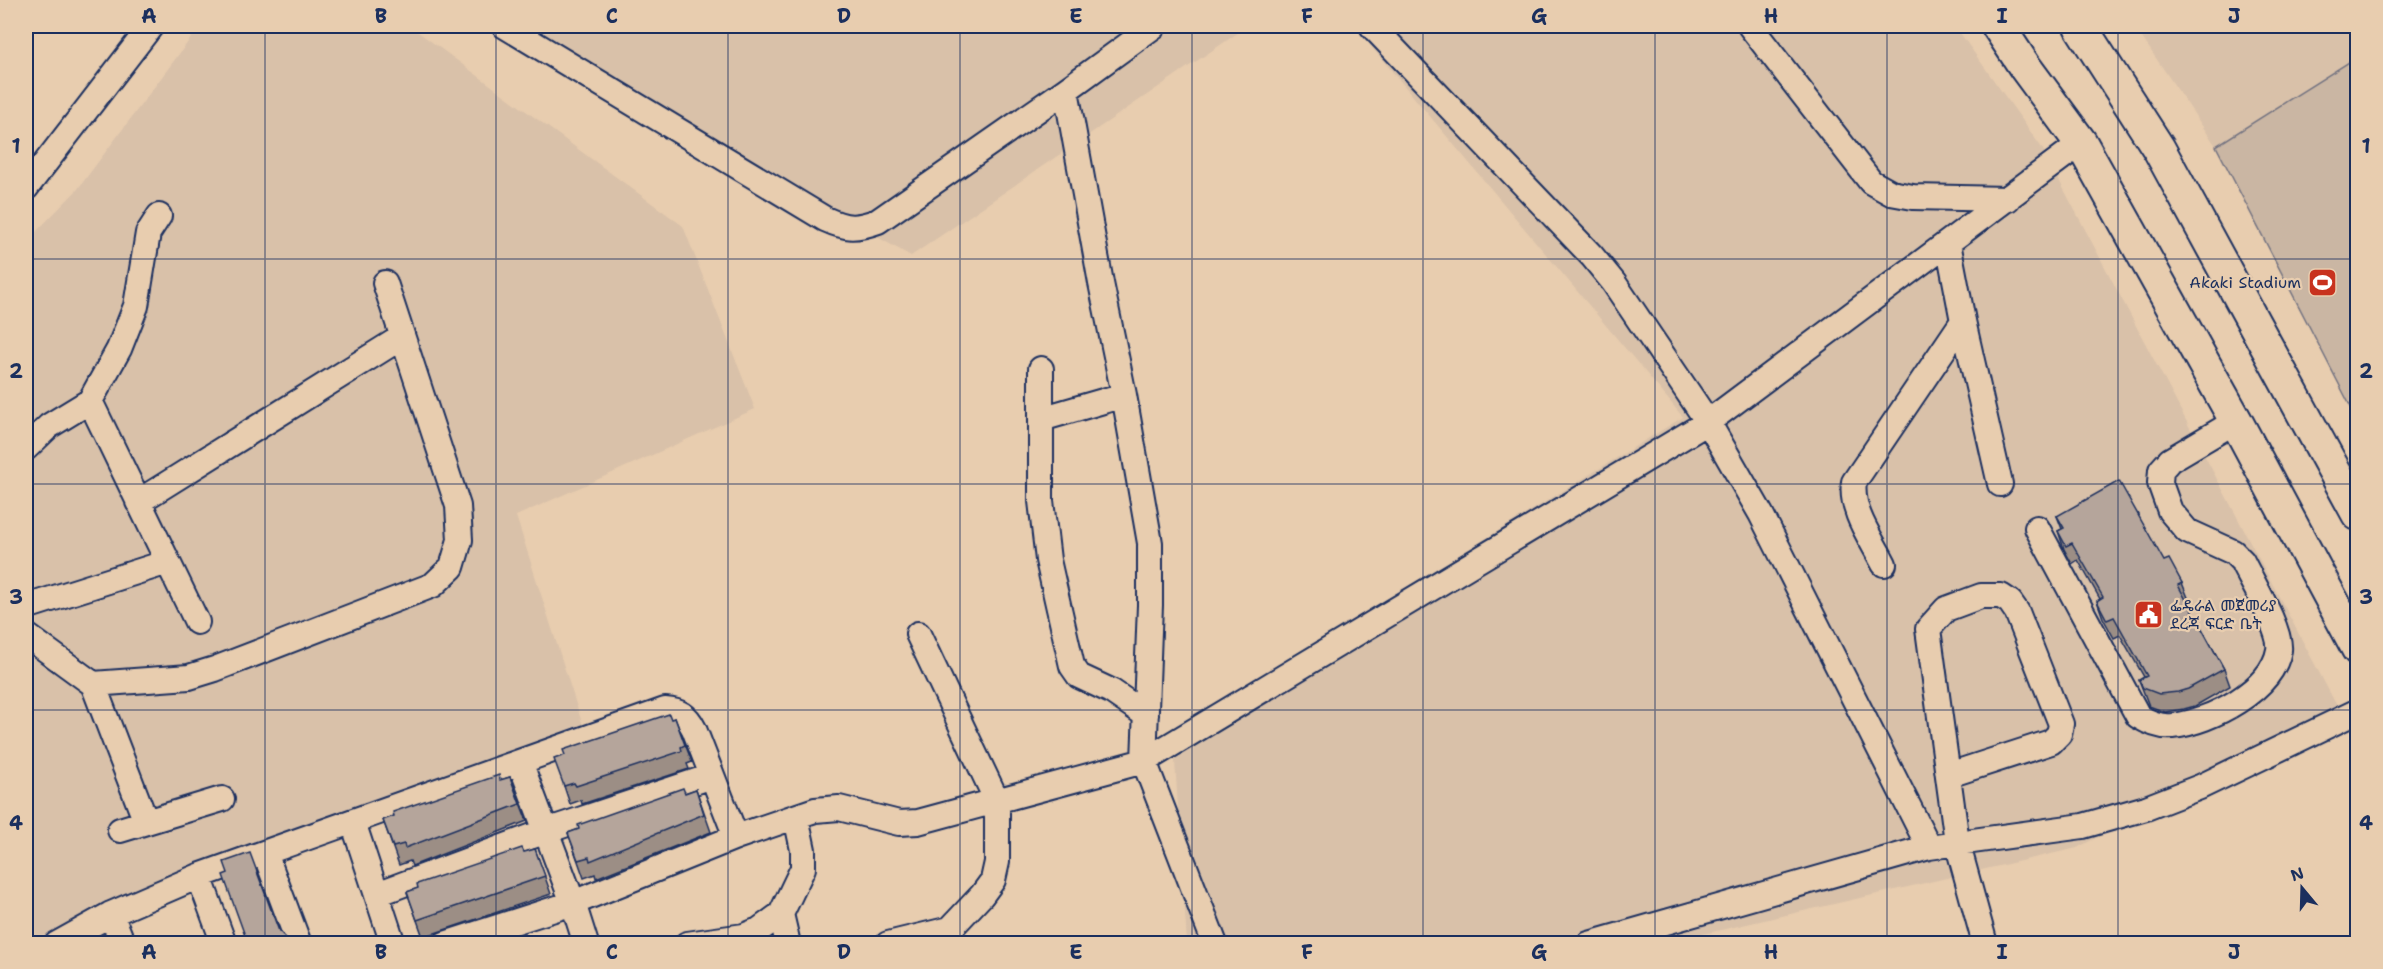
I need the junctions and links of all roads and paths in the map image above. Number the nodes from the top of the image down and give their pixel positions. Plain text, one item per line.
1 (151, 26) edge
2 (505, 26) edge
3 (1154, 26) edge
4 (1372, 26) edge
5 (1750, 26) edge
6 (1998, 26) edge
7 (2080, 26) edge
8 (540, 34) edge
9 (1066, 90) junction
10 (2081, 143) junction
11 (26, 188) edge
12 (2008, 199) junction
13 (159, 216) dead end
14 (1948, 243) junction
15 (385, 283) dead end
16 (1963, 321) junction
17 (402, 337) junction
18 (1041, 369) dead end
19 (1125, 395) junction
20 (90, 401) junction
21 (1041, 419) junction
22 (2236, 421) junction
23 (1708, 422) junction
24 (26, 448) edge
25 (2000, 484) dead end
26 (138, 502) junction
27 (2358, 514) edge
28 (2037, 528) dead end
29 (168, 562) junction
30 (1884, 564) dead end
31 (26, 607) edge
32 (197, 622) dead end
33 (918, 634) dead end
34 (26, 635) edge
35 (2358, 649) edge
36 (93, 684) junction
37 (2358, 711) edge
38 (1146, 715) junction
39 (1144, 761) junction
40 (520, 762) junction
41 (1949, 775) junction
42 (712, 776) junction
43 (222, 799) dead end
44 (997, 801) junction
45 (796, 817) junction
46 (146, 822) junction
47 (353, 822) junction
48 (120, 830) dead end
49 (546, 831) junction
50 (736, 837) junction
51 (1957, 842) junction
52 (1929, 847) junction
53 (265, 853) junction
54 (200, 876) junction
55 (377, 894) junction
56 (573, 903) junction
57 (111, 914) junction
58 (781, 914) junction
59 (945, 936) edge
60 (57, 944) edge
61 (123, 944) edge
62 (224, 944) edge
63 (299, 944) edge
64 (393, 944) edge
65 (445, 944) edge
66 (586, 944) edge
67 (687, 944) edge
68 (788, 944) edge
69 (888, 944) edge
70 (1215, 944) edge
71 (1589, 944) edge
72 (1985, 944) edge

1 - 11 street
2 - 8 street
3 - 9 street
4 - 23 street
5 - 12 street
6 - 10 main road
7 - 27 main road
8 - 9 street
9 - 19 street
10 - 12 street
10 - 22 main road
12 - 14 street
13 - 20 street
14 - 16 street
14 - 23 street
15 - 17 street
16 - 25 street
16 - 30 street
17 - 26 street
17 - 36 street
18 - 21 street
19 - 21 street
19 - 38 street
20 - 24 street
20 - 26 street
21 - 38 street
22 - 28 street
22 - 35 main road
23 - 39 street
23 - 52 street
26 - 29 street
29 - 31 street
29 - 32 street
33 - 44 street
34 - 36 street
36 - 46 street
37 - 51 street
38 - 39 street
39 - 44 street
39 - 70 street
40 - 42 street
40 - 47 street
40 - 49 street
41 - 41 street
41 - 51 street
42 - 49 street
42 - 50 street
43 - 46 street
44 - 45 street
44 - 59 street
45 - 50 street
45 - 58 street
46 - 48 street
47 - 53 street
47 - 55 street
49 - 55 street
49 - 56 street
50 - 56 street
51 - 52 street
51 - 72 street
52 - 71 street
53 - 54 street
53 - 63 street
54 - 57 street
54 - 62 street
55 - 64 street
56 - 65 street
56 - 66 street
57 - 60 street
57 - 61 street
58 - 67 street
58 - 68 street
59 - 69 street

